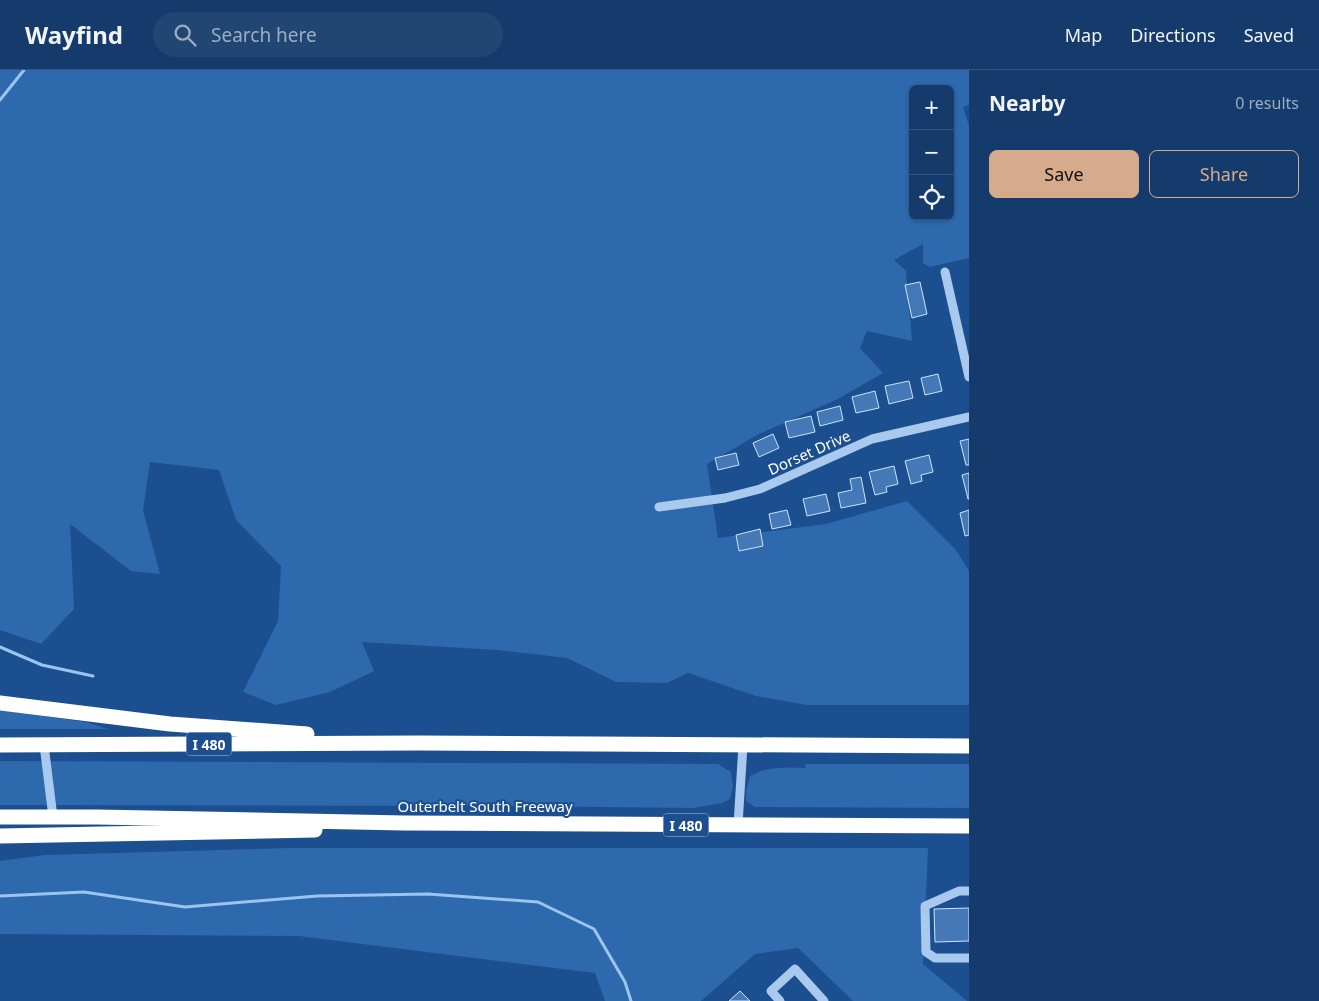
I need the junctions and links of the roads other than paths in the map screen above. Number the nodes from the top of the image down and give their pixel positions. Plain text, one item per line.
1 (944, 272) dead end
2 (969, 377) edge
3 (969, 417) edge
4 (660, 508) dead end
5 (0, 699) edge
6 (0, 703) edge
7 (61, 711) junction
8 (419, 743) junction
9 (0, 744) edge
10 (44, 745) junction
11 (743, 745) junction
12 (969, 746) edge
13 (0, 817) edge
14 (53, 817) junction
15 (404, 823) junction
16 (738, 825) junction
17 (969, 826) edge
18 (0, 836) edge
19 (969, 891) edge
20 (969, 958) edge
21 (780, 1001) edge
22 (824, 1001) edge

1 - 2 street
3 - 4 street, Dorset Drive
5 - 7 highway
6 - 7 highway
7 - 8 highway
8 - 10 highway, I 480
8 - 11 highway, I 480
9 - 10 highway, I 480
10 - 14 street
11 - 12 highway, I 480
11 - 16 street
13 - 14 highway, Outerbelt South Freeway / I 480
14 - 15 highway, Outerbelt South Freeway / I 480
15 - 16 highway, Outerbelt South Freeway / I 480
15 - 18 highway
16 - 17 highway, Outerbelt South Freeway / I 480
19 - 20 street
21 - 22 street

